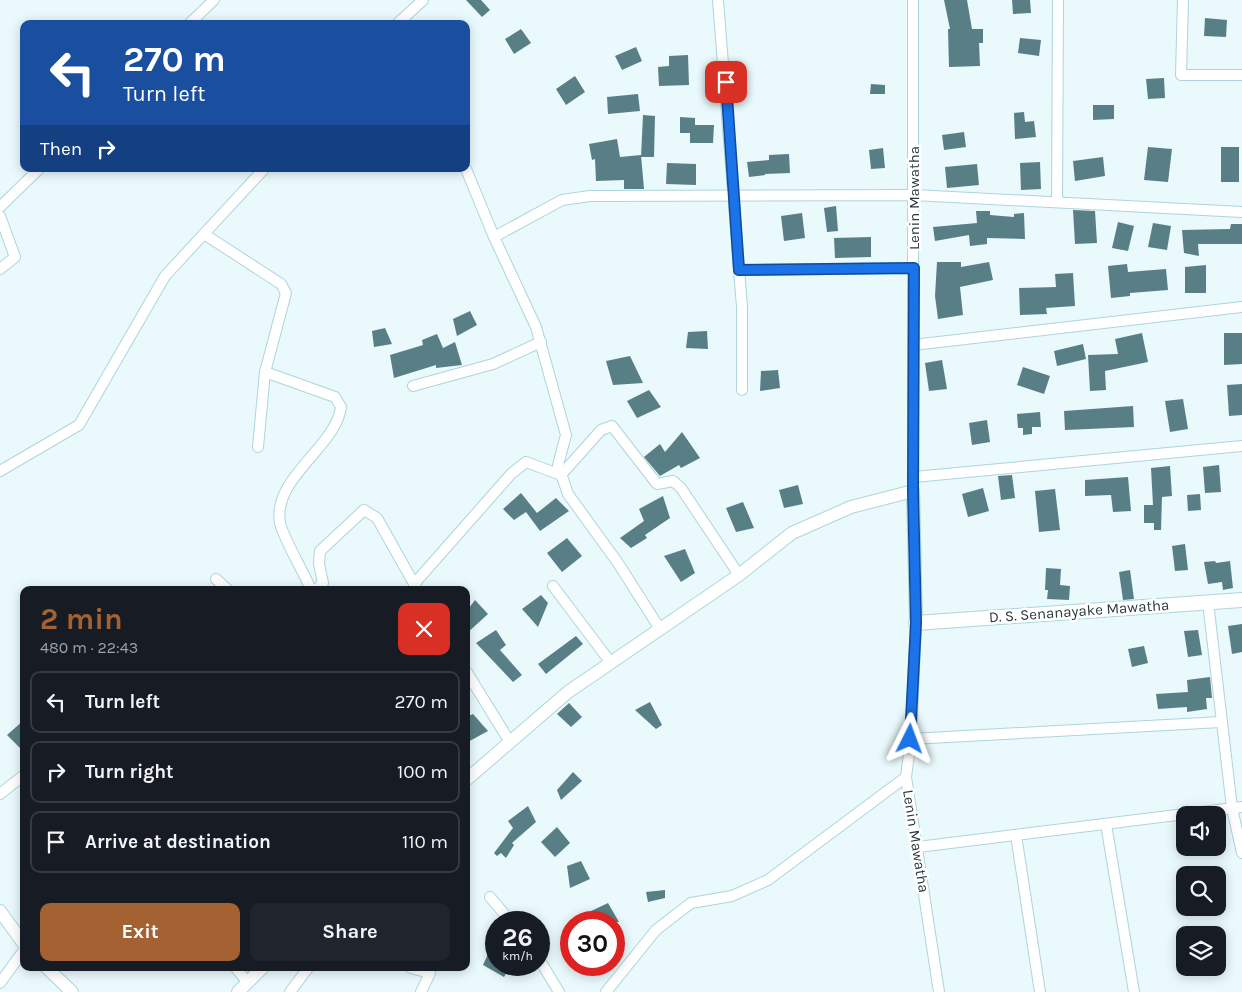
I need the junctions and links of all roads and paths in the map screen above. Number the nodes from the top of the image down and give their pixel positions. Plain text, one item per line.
1 (214, 0) edge
2 (423, 0) edge
3 (718, 0) edge
4 (913, 0) edge
5 (1058, 0) edge
6 (1184, 0) edge
7 (193, 20) edge
8 (403, 20) edge
9 (1242, 76) edge
10 (36, 172) edge
11 (261, 172) edge
12 (467, 172) edge
13 (734, 196) junction
14 (914, 196) junction
15 (1057, 202) junction
16 (0, 207) edge
17 (1242, 212) edge
18 (0, 216) edge
19 (204, 234) junction
20 (494, 237) junction
21 (914, 268) junction
22 (0, 269) edge
23 (739, 270) junction
24 (1242, 307) edge
25 (540, 342) junction
26 (912, 345) junction
27 (265, 372) junction
28 (413, 386) dead end
29 (742, 390) dead end
30 (1242, 446) edge
31 (258, 447) dead end
32 (0, 471) edge
33 (561, 475) junction
34 (914, 477) junction
35 (913, 491) junction
36 (739, 575) junction
37 (216, 579) dead end
38 (224, 586) edge
39 (309, 586) edge
40 (320, 586) edge
41 (415, 586) edge
42 (417, 586) edge
43 (552, 586) dead end
44 (1242, 600) edge
45 (1208, 602) junction
46 (916, 623) junction
47 (660, 629) junction
48 (611, 663) junction
49 (470, 677) edge
50 (1221, 722) junction
51 (910, 739) junction
52 (510, 742) junction
53 (20, 777) edge
54 (470, 777) edge
55 (906, 777) junction
56 (0, 794) edge
57 (1237, 808) edge
58 (1106, 824) junction
59 (1016, 835) junction
60 (918, 847) junction
61 (1242, 853) edge
62 (490, 897) dead end
63 (0, 911) edge
64 (502, 911) edge
65 (20, 938) edge
66 (20, 956) edge
67 (50, 971) edge
68 (238, 971) edge
69 (259, 971) edge
70 (306, 971) edge
71 (422, 971) edge
72 (549, 976) edge
73 (247, 982) junction
74 (0, 983) edge
75 (72, 992) edge
76 (238, 992) edge
77 (290, 992) edge
78 (421, 992) edge
79 (559, 992) edge
80 (606, 992) edge
81 (938, 992) edge
82 (1040, 992) edge
83 (1134, 992) edge

1 - 7 street
2 - 8 street
3 - 13 street
4 - 14 street, Lenin Mawatha
5 - 15 street
6 - 9 street
10 - 16 street
11 - 19 street
12 - 20 street
13 - 14 street
13 - 20 street
13 - 23 street
14 - 15 street
14 - 21 street, Lenin Mawatha
15 - 17 street
18 - 22 street
19 - 27 street
19 - 32 street
20 - 25 street
21 - 23 street
21 - 26 street, Lenin Mawatha
23 - 29 street
24 - 26 street
25 - 28 street
25 - 33 street
26 - 34 street, Lenin Mawatha
27 - 31 street
27 - 39 street
30 - 34 street
33 - 36 street
33 - 42 street
33 - 47 street
34 - 35 street, Lenin Mawatha
35 - 36 street
35 - 46 street, Lenin Mawatha
36 - 47 street
37 - 38 street
40 - 41 street
43 - 48 street
44 - 45 main road, D. S. Senanayake Mawatha
45 - 46 main road, D. S. Senanayake Mawatha
45 - 50 street
46 - 51 street, Lenin Mawatha
47 - 48 street
48 - 52 street
49 - 52 street
50 - 51 street
50 - 57 street
51 - 55 street, Lenin Mawatha
52 - 54 street
53 - 56 street
55 - 60 street, Lenin Mawatha
55 - 80 street
57 - 58 street
57 - 61 street
58 - 59 street
58 - 83 street
59 - 60 street
59 - 82 street
60 - 81 street, Lenin Mawatha
62 - 64 street
63 - 65 street
66 - 74 street
67 - 75 street
68 - 73 street
69 - 73 street
70 - 77 street
71 - 78 street
72 - 79 street
73 - 76 street

